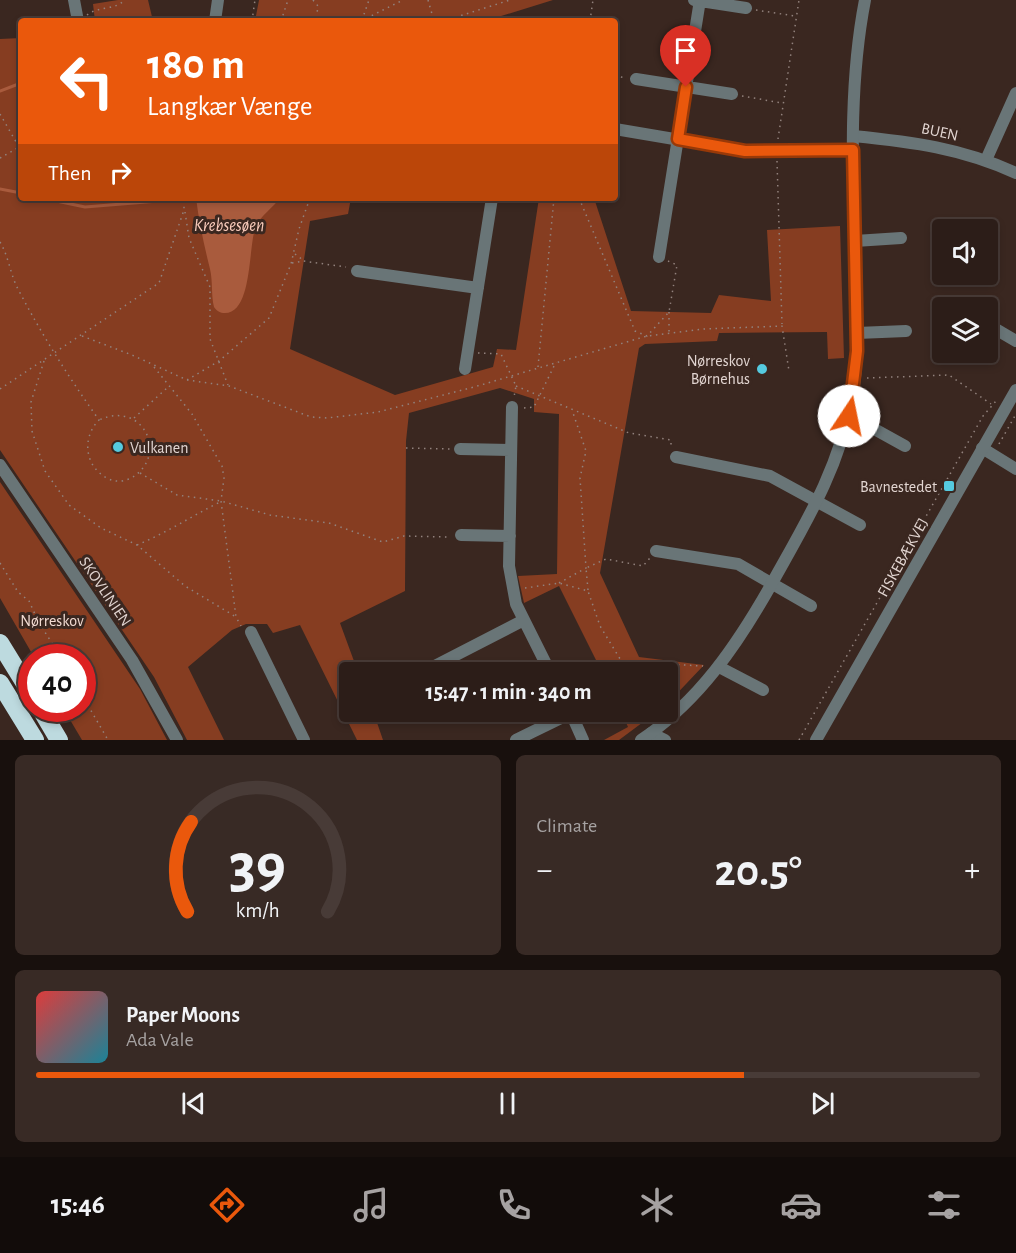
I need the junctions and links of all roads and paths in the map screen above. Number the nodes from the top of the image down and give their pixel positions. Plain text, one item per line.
1 (74, 0) edge
2 (124, 0) edge
3 (218, 0) edge
4 (255, 0) edge
5 (288, 0) edge
6 (313, 0) edge
7 (369, 0) edge
8 (403, 0) edge
9 (428, 0) edge
10 (510, 0) edge
11 (593, 0) edge
12 (698, 0) edge
13 (798, 0) edge
14 (866, 0) edge
15 (746, 8) joint
16 (796, 16) junction
17 (78, 18) edge
18 (83, 18) edge
19 (215, 18) edge
20 (252, 18) edge
21 (282, 18) edge
22 (316, 18) edge
23 (362, 18) edge
24 (367, 18) edge
25 (433, 18) edge
26 (453, 18) edge
27 (590, 18) edge
28 (636, 80) dead end
29 (686, 87) junction
30 (1016, 93) edge
31 (732, 94) joint
32 (783, 103) junction
33 (0, 114) edge
34 (618, 129) edge
35 (853, 136) junction
36 (678, 139) junction
37 (18, 143) edge
38 (18, 147) edge
39 (853, 150) junction
40 (777, 151) junction
41 (0, 158) edge
42 (986, 160) junction
43 (1016, 173) edge
44 (185, 201) edge
45 (309, 201) edge
46 (492, 201) edge
47 (554, 201) edge
48 (580, 201) edge
49 (184, 210) junction
50 (901, 238) dead end
51 (855, 241) junction
52 (0, 242) edge
53 (294, 252) junction
54 (659, 257) joint
55 (303, 261) junction
56 (291, 264) junction
57 (357, 271) joint
58 (478, 288) junction
59 (669, 312) junction
60 (782, 326) junction
61 (998, 330) edge
62 (906, 331) dead end
63 (669, 333) junction
64 (857, 333) junction
65 (82, 336) junction
66 (647, 336) junction
67 (1016, 340) edge
68 (468, 351) junction
69 (54, 355) junction
70 (44, 361) junction
71 (219, 361) junction
72 (556, 362) junction
73 (153, 366) junction
74 (538, 367) junction
75 (465, 369) dead end
76 (789, 371) dead end
77 (512, 376) junction
78 (187, 380) junction
79 (855, 380) junction
80 (170, 386) junction
81 (229, 386) junction
82 (516, 386) junction
83 (0, 389) edge
84 (1016, 390) edge
85 (540, 396) junction
86 (512, 407) junction
87 (572, 410) junction
88 (1016, 414) edge
89 (849, 416) junction
90 (134, 418) junction
91 (99, 420) junction
92 (905, 446) dead end
93 (406, 448) dead end
94 (982, 448) junction
95 (997, 448) dead end
96 (460, 449) joint
97 (510, 450) junction
98 (676, 457) joint
99 (0, 465) edge
100 (1016, 469) edge
101 (140, 473) junction
102 (221, 501) junction
103 (819, 501) junction
104 (860, 525) dead end
105 (461, 535) joint
106 (510, 536) junction
107 (137, 546) junction
108 (656, 551) joint
109 (0, 563) edge
110 (586, 568) junction
111 (559, 583) junction
112 (772, 583) junction
113 (512, 590) junction
114 (588, 591) junction
115 (812, 606) dead end
116 (236, 617) junction
117 (524, 620) junction
118 (250, 632) joint
119 (0, 643) edge
120 (54, 644) edge
121 (442, 662) edge
122 (545, 662) edge
123 (623, 662) edge
124 (678, 665) edge
125 (719, 667) junction
126 (18, 672) edge
127 (0, 683) edge
128 (763, 690) dead end
129 (96, 719) edge
130 (48, 722) edge
131 (551, 722) edge
132 (575, 722) edge
133 (646, 736) edge
134 (34, 740) edge
135 (59, 740) edge
136 (108, 740) edge
137 (177, 740) edge
138 (304, 740) edge
139 (516, 740) edge
140 (583, 740) edge
141 (665, 740) edge
142 (799, 740) edge
143 (816, 740) edge

1 - 17 street
2 - 18 path
3 - 19 street
4 - 20 path
5 - 21 path
6 - 22 path
7 - 23 path
8 - 24 path
9 - 25 path
10 - 26 path
11 - 27 path
12 - 15 street
12 - 29 street
13 - 16 path
14 - 35 street
15 - 16 path
16 - 32 path
28 - 29 street
29 - 31 street
29 - 36 street
30 - 42 street
31 - 32 path
32 - 40 path
33 - 37 path
34 - 36 street
35 - 39 street
35 - 42 street, BUEN
36 - 40 street
36 - 54 street
38 - 41 path
39 - 40 street
39 - 51 street
40 - 60 path
42 - 43 street, BUEN
44 - 49 path
45 - 53 path
46 - 58 street
47 - 74 path
48 - 66 path
49 - 65 path
49 - 71 path
50 - 51 street
51 - 64 street
52 - 69 path
53 - 55 path
53 - 56 path
54 - 59 path
55 - 56 path
55 - 57 path
56 - 71 path
57 - 58 street
58 - 68 street
59 - 63 path
59 - 66 path
60 - 63 path
60 - 76 path
61 - 67 street
62 - 64 street
63 - 66 path
64 - 79 street
65 - 69 path
65 - 73 path
66 - 72 path
68 - 75 street
68 - 77 path
69 - 70 path
69 - 91 path
70 - 83 path
70 - 107 path
71 - 78 path
71 - 81 path
72 - 74 path
72 - 85 path
73 - 78 path
73 - 80 path
74 - 77 path
77 - 81 path
77 - 82 path
78 - 81 path
79 - 89 street
79 - 142 path
80 - 90 path
80 - 102 path
82 - 85 path
82 - 86 path
84 - 94 street, FISKEBÆKVEJ
85 - 86 path
85 - 87 path
86 - 97 street
87 - 98 path
87 - 110 path
88 - 95 path
89 - 92 street
89 - 103 street
90 - 91 path
90 - 101 path
91 - 101 path
93 - 96 path
94 - 100 street
94 - 143 street, FISKEBÆKVEJ
96 - 97 street
97 - 106 street
98 - 103 street
99 - 137 street, SKOVLINIEN
101 - 102 path
102 - 105 path
102 - 107 path
102 - 116 path
103 - 104 street
103 - 112 street
105 - 106 street
106 - 113 street
107 - 116 path
108 - 110 path
108 - 112 street
109 - 120 path
110 - 111 path
110 - 114 path
111 - 113 path
111 - 114 path
112 - 115 street
112 - 125 street
113 - 117 street
114 - 123 path
116 - 118 path
117 - 121 street
117 - 122 street
118 - 138 street
119 - 126 highway
124 - 125 path
125 - 128 street
125 - 133 street
127 - 134 highway
129 - 136 path
130 - 135 highway
131 - 139 street
132 - 140 street
133 - 141 street

